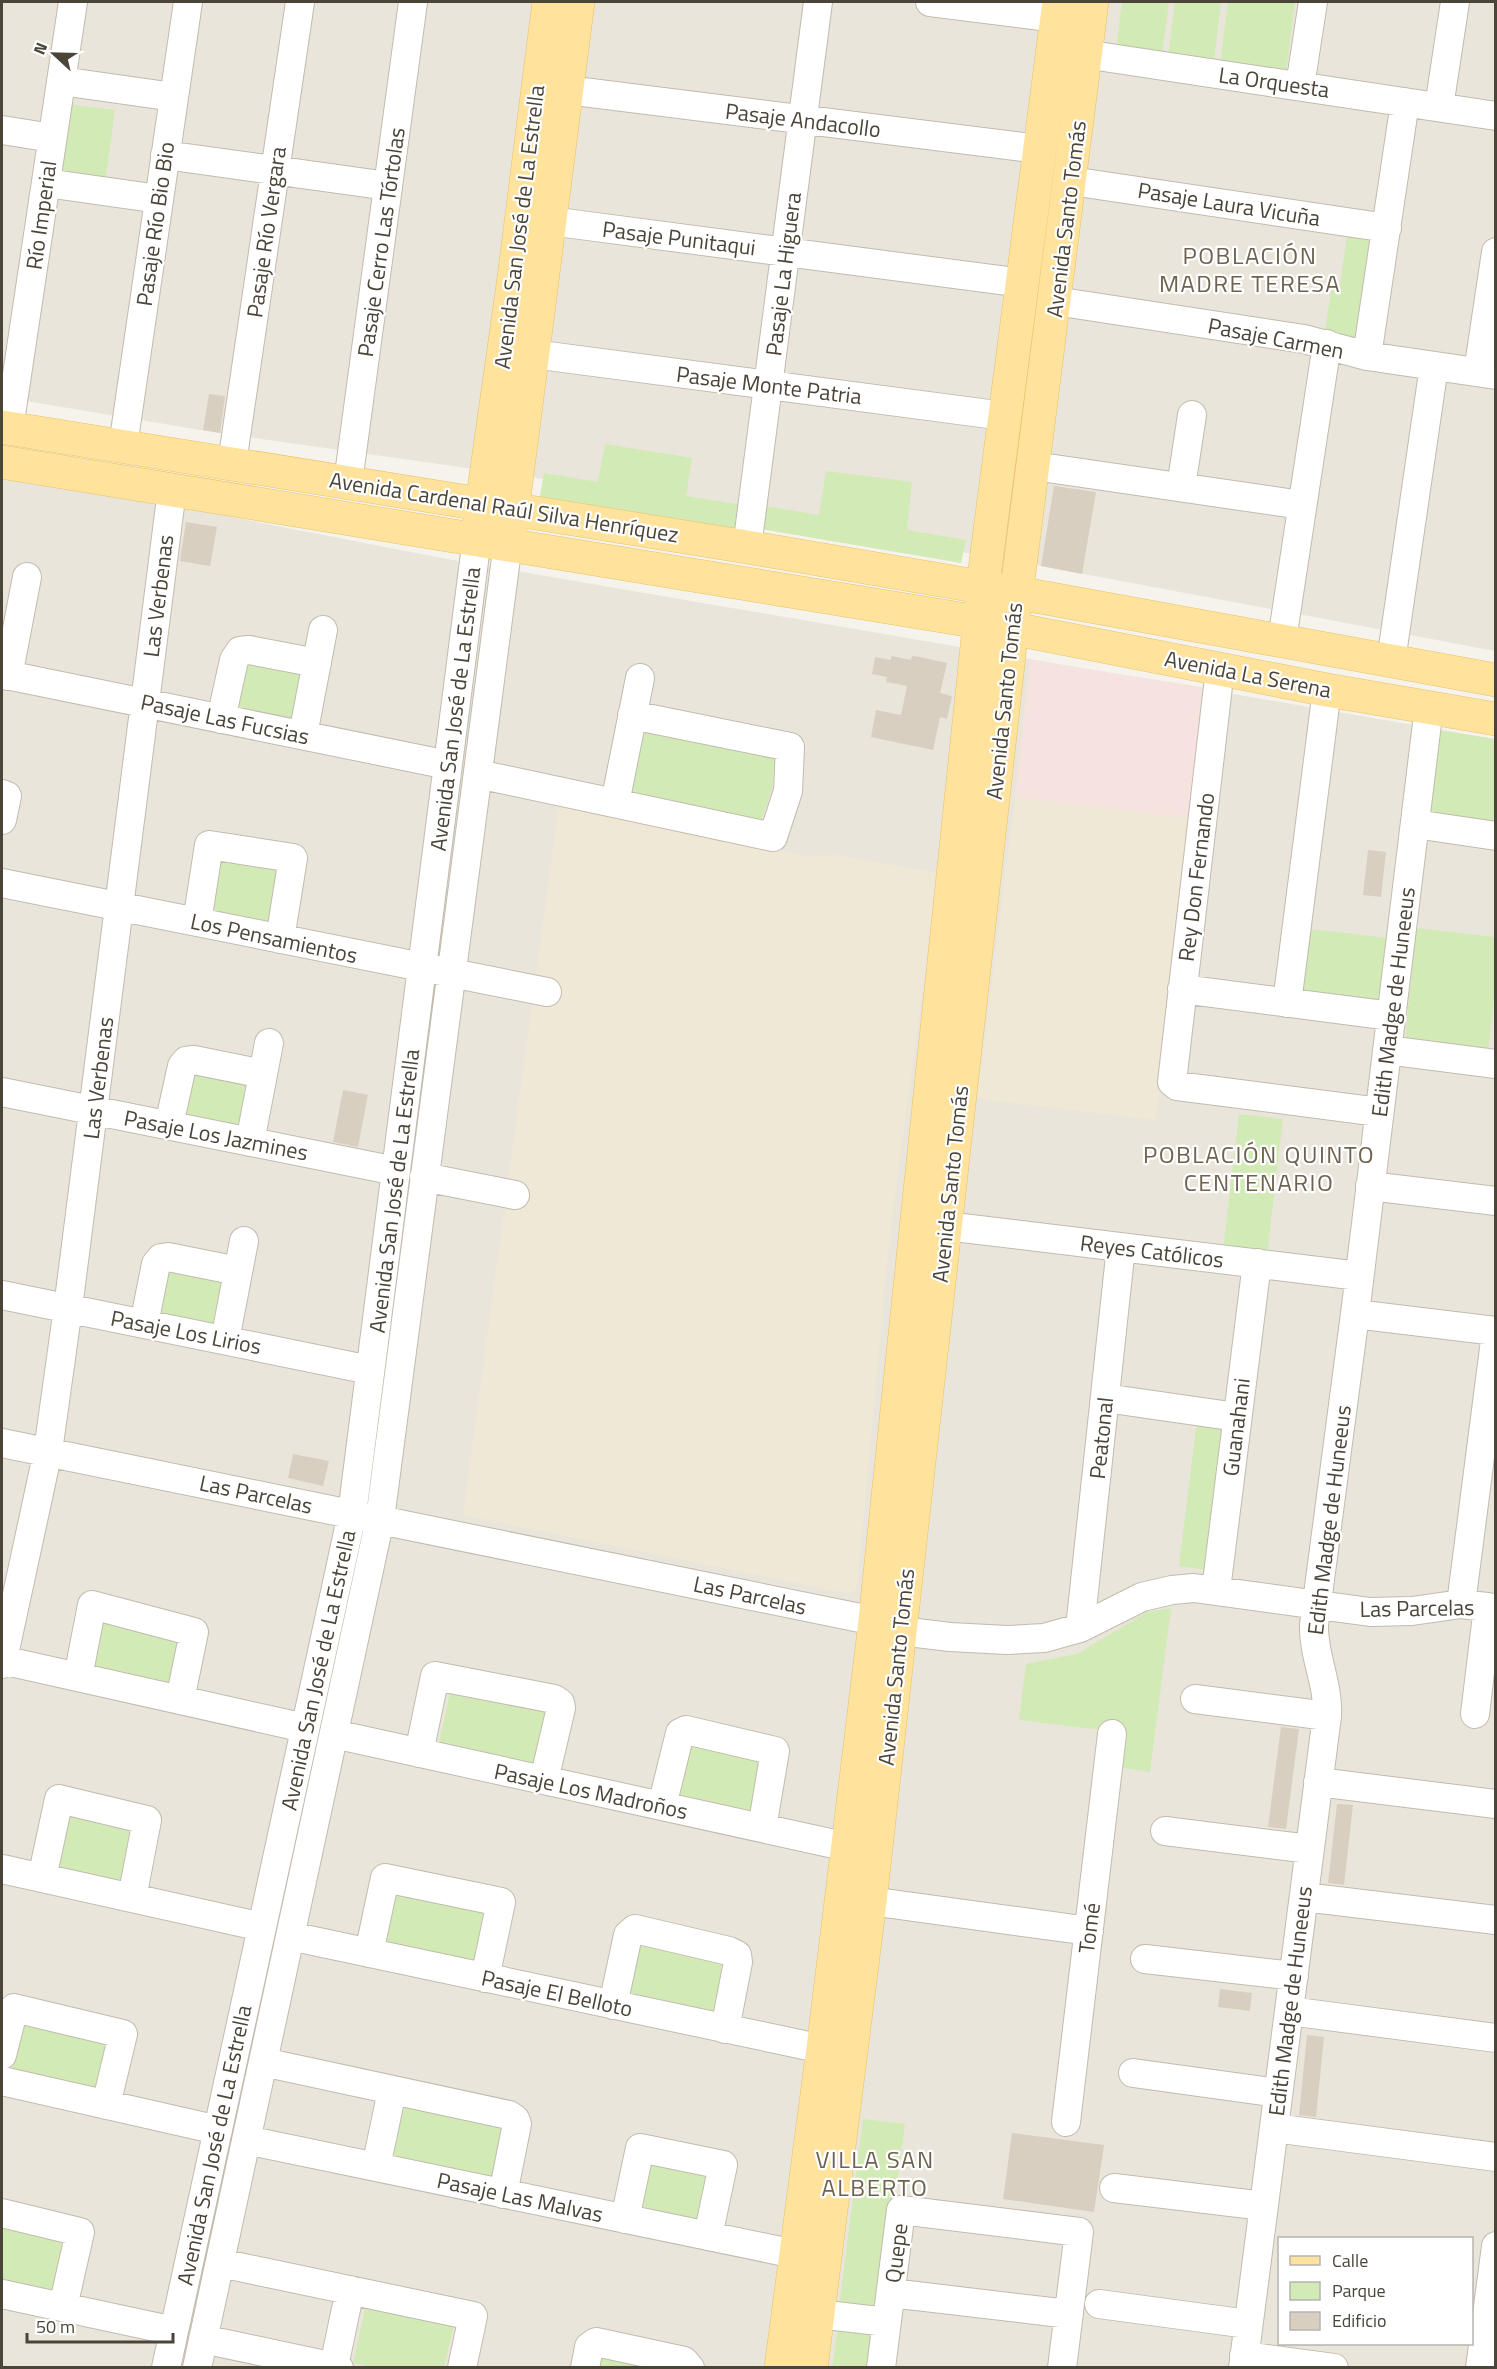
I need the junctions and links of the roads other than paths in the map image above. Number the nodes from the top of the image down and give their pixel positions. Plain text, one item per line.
1 (73, 2) edge
2 (188, 2) edge
3 (300, 2) edge
4 (413, 2) edge
5 (549, 2) edge
6 (578, 2) edge
7 (818, 2) edge
8 (930, 2) edge
9 (1092, 2) edge
10 (1313, 2) edge
11 (1455, 2) edge
12 (1058, 10) edge
13 (1052, 50) junction
14 (1086, 54) junction
15 (61, 81) junction
16 (1300, 86) junction
17 (567, 90) junction
18 (174, 97) junction
19 (1405, 102) junction
20 (1439, 107) junction
21 (1496, 116) edge
22 (803, 120) junction
23 (2, 130) edge
24 (52, 138) junction
25 (1039, 149) junction
26 (165, 155) junction
27 (275, 170) junction
28 (1071, 180) junction
29 (46, 183) junction
30 (388, 186) junction
31 (159, 199) junction
32 (550, 221) junction
33 (1387, 228) junction
34 (786, 252) junction
35 (1496, 252) edge
36 (1022, 283) junction
37 (1055, 301) junction
38 (1327, 344) junction
39 (533, 354) junction
40 (1367, 356) junction
41 (1434, 366) junction
42 (1487, 374) edge
43 (768, 385) junction
44 (1192, 415) dead end
45 (1004, 416) junction
46 (5, 428) edge
47 (123, 446) junction
48 (2, 462) edge
49 (232, 463) junction
50 (1034, 466) junction
51 (348, 482) junction
52 (1181, 487) junction
53 (172, 489) junction
54 (1302, 505) junction
55 (498, 506) junction
56 (492, 541) junction
57 (747, 547) junction
58 (27, 577) dead end
59 (1002, 591) junction
60 (11, 605) edge
61 (998, 625) junction
62 (323, 630) dead end
63 (1282, 640) junction
64 (1391, 661) junction
65 (317, 663) junction
66 (1220, 669) junction
67 (5, 675) edge
68 (640, 678) dead end
69 (1496, 680) edge
70 (1327, 690) junction
71 (145, 703) junction
72 (1429, 707) junction
73 (632, 715) junction
74 (221, 719) junction
75 (1496, 719) edge
76 (303, 735) junction
77 (448, 765) junction
78 (478, 774) junction
79 (2, 794) edge
80 (615, 804) junction
81 (2, 820) edge
82 (1415, 824) junction
83 (1496, 836) edge
84 (2, 883) edge
85 (119, 907) junction
86 (197, 922) junction
87 (280, 939) junction
88 (422, 969) junction
89 (450, 974) junction
90 (1182, 989) junction
91 (547, 992) dead end
92 (1287, 1003) junction
93 (1391, 1016) junction
94 (269, 1043) dead end
95 (1387, 1050) junction
96 (1496, 1064) edge
97 (263, 1074) junction
98 (2, 1092) edge
99 (94, 1110) junction
100 (1379, 1112) junction
101 (169, 1125) junction
102 (250, 1142) junction
103 (396, 1171) junction
104 (424, 1177) junction
105 (1370, 1186) junction
106 (515, 1195) dead end
107 (1496, 1201) edge
108 (946, 1226) junction
109 (244, 1240) dead end
110 (1121, 1247) junction
111 (1257, 1263) junction
112 (238, 1271) junction
113 (1359, 1276) junction
114 (2, 1295) edge
115 (68, 1308) junction
116 (1355, 1314) junction
117 (144, 1324) junction
118 (1496, 1332) edge
119 (225, 1340) junction
120 (370, 1370) junction
121 (1106, 1398) junction
122 (1237, 1417) junction
123 (2, 1443) edge
124 (48, 1451) junction
125 (1487, 1461) edge
126 (352, 1514) junction
127 (380, 1520) junction
128 (1215, 1590) junction
129 (1316, 1606) junction
130 (1482, 1607) edge
131 (887, 1626) junction
132 (1080, 1628) junction
133 (2, 1662) edge
134 (78, 1677) junction
135 (1195, 1699) dead end
136 (180, 1700) junction
137 (1475, 1714) dead end
138 (1327, 1716) junction
139 (305, 1728) junction
140 (334, 1734) junction
141 (1112, 1734) dead end
142 (419, 1753) junction
143 (544, 1780) junction
144 (1318, 1782) junction
145 (1496, 1804) edge
146 (662, 1806) junction
147 (762, 1828) junction
148 (1166, 1831) dead end
149 (848, 1847) junction
150 (1310, 1850) junction
151 (2, 1869) edge
152 (42, 1878) junction
153 (132, 1898) junction
154 (1304, 1898) junction
155 (870, 1901) junction
156 (1496, 1920) edge
157 (262, 1927) junction
158 (1089, 1931) junction
159 (290, 1936) junction
160 (369, 1953) junction
161 (1145, 1959) dead end
162 (1293, 1976) junction
163 (485, 1978) junction
164 (613, 2005) junction
165 (1289, 2011) junction
166 (725, 2028) junction
167 (1496, 2038) edge
168 (823, 2049) junction
169 (2, 2055) edge
170 (263, 2062) junction
171 (1133, 2073) dead end
172 (2, 2081) edge
173 (392, 2091) junction
174 (1278, 2093) junction
175 (106, 2105) junction
176 (1066, 2122) dead end
177 (1274, 2128) junction
178 (218, 2130) junction
179 (246, 2140) junction
180 (1496, 2157) edge
181 (376, 2167) junction
182 (1114, 2188) dead end
183 (503, 2194) junction
184 (1264, 2206) junction
185 (2, 2213) edge
186 (625, 2219) junction
187 (708, 2236) junction
188 (1496, 2246) edge
189 (1269, 2247) edge
190 (795, 2254) junction
191 (220, 2263) junction
192 (1486, 2276) edge
193 (350, 2290) junction
194 (891, 2293) junction
195 (2, 2294) edge
196 (1099, 2304) dead end
197 (63, 2307) junction
198 (818, 2314) junction
199 (1069, 2314) junction
200 (887, 2322) junction
201 (1248, 2324) junction
202 (174, 2331) junction
203 (203, 2339) junction
204 (1244, 2362) edge
205 (166, 2367) edge
206 (197, 2367) edge
207 (337, 2367) edge
208 (462, 2367) edge
209 (585, 2367) edge
210 (690, 2367) edge
211 (781, 2367) edge
212 (811, 2367) edge
213 (881, 2367) edge
214 (1062, 2367) edge
215 (1334, 2367) edge
216 (1480, 2367) edge

1 - 15 street, Río Imperial
2 - 18 street, Pasaje Río Bio Bio
3 - 27 street, Pasaje Río Vergara
4 - 30 street, Pasaje Cerro Las Tórtolas
5 - 55 main road, Avenida San José de La Estrella
6 - 17 main road, Avenida San José de La Estrella
7 - 22 street, Pasaje La Higuera
8 - 12 street
9 - 14 main road, Avenida Santo Tomás
10 - 16 street
11 - 20 street
12 - 13 main road, Avenida Santo Tomás
13 - 14 street, La Orquesta
13 - 25 main road, Avenida Santo Tomás
14 - 16 street, La Orquesta
14 - 28 main road, Avenida Santo Tomás
15 - 18 street
15 - 24 street, Río Imperial
16 - 19 street, La Orquesta
17 - 22 street, Pasaje Andacollo
17 - 32 main road, Avenida San José de La Estrella
18 - 26 street, Pasaje Río Bio Bio
19 - 20 street, La Orquesta
19 - 33 street
20 - 21 street, La Orquesta
22 - 25 street, Pasaje Andacollo
22 - 34 street, Pasaje La Higuera
23 - 24 street
24 - 29 street, Río Imperial
25 - 36 main road, Avenida Santo Tomás
26 - 27 street
26 - 31 street, Pasaje Río Bio Bio
27 - 30 street
27 - 49 street, Pasaje Río Vergara
28 - 33 street, Pasaje Laura Vicuña
28 - 37 main road, Avenida Santo Tomás
29 - 31 street
29 - 46 street, Río Imperial
30 - 51 street, Pasaje Cerro Las Tórtolas
31 - 47 street, Pasaje Río Bio Bio
32 - 34 street, Pasaje Punitaqui
32 - 39 main road, Avenida San José de La Estrella
33 - 40 street
34 - 36 street, Pasaje Punitaqui
34 - 43 street, Pasaje La Higuera
35 - 42 street
36 - 45 main road, Avenida Santo Tomás
37 - 38 street, Pasaje Carmen
37 - 50 main road, Avenida Santo Tomás
38 - 40 street, Pasaje Carmen
38 - 54 street
39 - 43 street, Pasaje Monte Patria
39 - 55 main road, Avenida San José de La Estrella
40 - 41 street, Pasaje Carmen
41 - 42 street, Pasaje Carmen
41 - 64 street
43 - 45 street, Pasaje Monte Patria
43 - 57 street, Pasaje La Higuera
44 - 52 street
45 - 59 main road, Avenida Santo Tomás
46 - 47 main road, Avenida Cardenal Raúl Silva Henríquez
47 - 49 main road, Avenida Cardenal Raúl Silva Henríquez
48 - 53 main road, Avenida Cardenal Raúl Silva Henríquez
49 - 51 main road, Avenida Cardenal Raúl Silva Henríquez
50 - 52 street
50 - 59 main road, Avenida Santo Tomás
51 - 55 main road, Avenida Cardenal Raúl Silva Henríquez
52 - 54 street
53 - 56 main road, Avenida Cardenal Raúl Silva Henríquez
53 - 71 street, Las Verbenas
54 - 63 street
55 - 56 main road, Avenida San José de La Estrella
55 - 57 main road, Avenida Cardenal Raúl Silva Henríquez
56 - 61 main road, Avenida Cardenal Raúl Silva Henríquez
56 - 77 street, Avenida San José de La Estrella
56 - 78 street, Avenida San José de La Estrella
57 - 59 main road, Avenida Cardenal Raúl Silva Henríquez
58 - 60 street
59 - 61 main road, Avenida Santo Tomás
59 - 63 main road, Avenida La Serena
60 - 67 street
61 - 66 main road, Avenida La Serena
61 - 108 main road, Avenida Santo Tomás
61 - 131 main road, Avenida Santo Tomás
62 - 65 street
63 - 64 main road, Avenida La Serena
64 - 69 main road, Avenida La Serena
65 - 74 street
65 - 76 street
66 - 70 main road, Avenida La Serena
66 - 90 street, Rey Don Fernando
67 - 71 street, Pasaje Las Fucsias
68 - 73 street
70 - 72 main road, Avenida La Serena
70 - 92 street
71 - 74 street, Pasaje Las Fucsias
71 - 85 street, Las Verbenas
72 - 75 main road, Avenida La Serena
72 - 82 street, Edith Madge de Huneeus
73 - 80 street
73 - 80 street
74 - 76 street, Pasaje Las Fucsias
76 - 77 street, Pasaje Las Fucsias
77 - 88 street, Avenida San José de La Estrella
78 - 80 street
78 - 89 street, Avenida San José de La Estrella
79 - 81 street
82 - 83 street
82 - 93 street, Edith Madge de Huneeus
84 - 85 street, Los Pensamientos
85 - 86 street, Los Pensamientos
85 - 99 street, Las Verbenas
86 - 87 street, Los Pensamientos
86 - 87 street
87 - 88 street, Los Pensamientos
88 - 89 street, Los Pensamientos
88 - 103 street, Avenida San José de La Estrella
89 - 91 street, Los Pensamientos
89 - 104 street, Avenida San José de La Estrella
90 - 92 street
90 - 100 street, Rey Don Fernando
92 - 93 street
93 - 95 street, Edith Madge de Huneeus
94 - 97 street
95 - 96 street
95 - 100 street, Edith Madge de Huneeus
97 - 101 street
97 - 102 street
98 - 99 street, Pasaje Los Jazmines
99 - 101 street, Pasaje Los Jazmines
99 - 115 street, Las Verbenas
100 - 105 street, Edith Madge de Huneeus
101 - 102 street, Pasaje Los Jazmines
102 - 103 street, Pasaje Los Jazmines
103 - 120 street, Avenida San José de La Estrella
104 - 106 street
104 - 127 street, Avenida San José de La Estrella
105 - 107 street
105 - 113 street, Edith Madge de Huneeus
108 - 110 street, Reyes Católicos
108 - 131 main road, Avenida Santo Tomás
109 - 112 street
110 - 111 street, Reyes Católicos
110 - 121 street, Peatonal
111 - 113 street, Reyes Católicos
111 - 122 street, Guanahani
112 - 117 street
112 - 119 street
113 - 116 street, Edith Madge de Huneeus
114 - 115 street, Pasaje Los Lirios
115 - 117 street, Pasaje Los Lirios
115 - 124 street, Las Verbenas
116 - 118 street
116 - 129 street, Edith Madge de Huneeus
117 - 119 street, Pasaje Los Lirios
118 - 125 street
119 - 120 street, Pasaje Los Lirios
120 - 126 street, Avenida San José de La Estrella
121 - 122 street
121 - 132 street, Peatonal
122 - 128 street, Guanahani
123 - 124 street, Las Parcelas
124 - 126 street, Las Parcelas
124 - 133 street, Las Verbenas
125 - 130 street
126 - 127 street, Las Parcelas
126 - 139 street, Avenida San José de La Estrella
127 - 131 street, Las Parcelas
127 - 140 street, Avenida San José de La Estrella
128 - 129 street, Las Parcelas
128 - 132 street, Las Parcelas
129 - 130 street, Las Parcelas
129 - 138 street, Edith Madge de Huneeus
130 - 137 street
131 - 132 street, Las Parcelas
131 - 149 main road, Avenida Santo Tomás
131 - 155 main road, Avenida Santo Tomás
133 - 134 street
134 - 136 street
134 - 136 street
135 - 138 street
136 - 139 street
138 - 144 street, Edith Madge de Huneeus
139 - 157 street, Avenida San José de La Estrella
140 - 142 street, Pasaje Los Madroños
140 - 159 street, Avenida San José de La Estrella
141 - 158 street, Tomé
142 - 143 street, Pasaje Los Madroños
142 - 143 street
143 - 146 street, Pasaje Los Madroños
144 - 145 street
144 - 150 street, Edith Madge de Huneeus
146 - 147 street, Pasaje Los Madroños
146 - 147 street
147 - 149 street, Pasaje Los Madroños
148 - 150 street
149 - 168 main road, Avenida Santo Tomás
150 - 154 street, Edith Madge de Huneeus
151 - 152 street
152 - 153 street
152 - 153 street
153 - 157 street
154 - 156 street
154 - 162 street, Edith Madge de Huneeus
155 - 158 street
155 - 198 main road, Avenida Santo Tomás
157 - 178 street, Avenida San José de La Estrella
158 - 176 street, Tomé
159 - 160 street, Pasaje El Belloto
159 - 170 street, Avenida San José de La Estrella
160 - 163 street, Pasaje El Belloto
160 - 163 street
161 - 162 street
162 - 165 street, Edith Madge de Huneeus
163 - 164 street, Pasaje El Belloto
164 - 166 street, Pasaje El Belloto
164 - 166 street
165 - 167 street
165 - 174 street, Edith Madge de Huneeus
166 - 168 street, Pasaje El Belloto
168 - 190 main road, Avenida Santo Tomás
169 - 175 street
170 - 173 street
170 - 179 street, Avenida San José de La Estrella
171 - 174 street
172 - 175 street
173 - 181 street
173 - 183 street
174 - 177 street, Edith Madge de Huneeus
175 - 178 street
177 - 180 street
177 - 184 street, Edith Madge de Huneeus
178 - 202 street, Avenida San José de La Estrella
179 - 181 street, Pasaje Las Malvas
179 - 191 street, Avenida San José de La Estrella
181 - 183 street, Pasaje Las Malvas
182 - 184 street
183 - 186 street, Pasaje Las Malvas
184 - 189 street, Edith Madge de Huneeus
185 - 197 street
186 - 187 street, Pasaje Las Malvas
186 - 187 street
187 - 190 street, Pasaje Las Malvas
188 - 192 street
189 - 201 street, Edith Madge de Huneeus
190 - 211 main road, Avenida Santo Tomás
191 - 193 street
191 - 203 street, Avenida San José de La Estrella
192 - 216 street
193 - 207 street
193 - 208 street
194 - 199 street
194 - 199 street, Quepe
194 - 200 street, Quepe
195 - 197 street
196 - 201 street
197 - 202 street
198 - 200 street
198 - 212 main road, Avenida Santo Tomás
199 - 214 street
200 - 213 street, Quepe
201 - 204 street, Edith Madge de Huneeus
202 - 205 street, Avenida San José de La Estrella
203 - 206 street, Avenida San José de La Estrella
203 - 207 street
204 - 215 street
209 - 210 street

